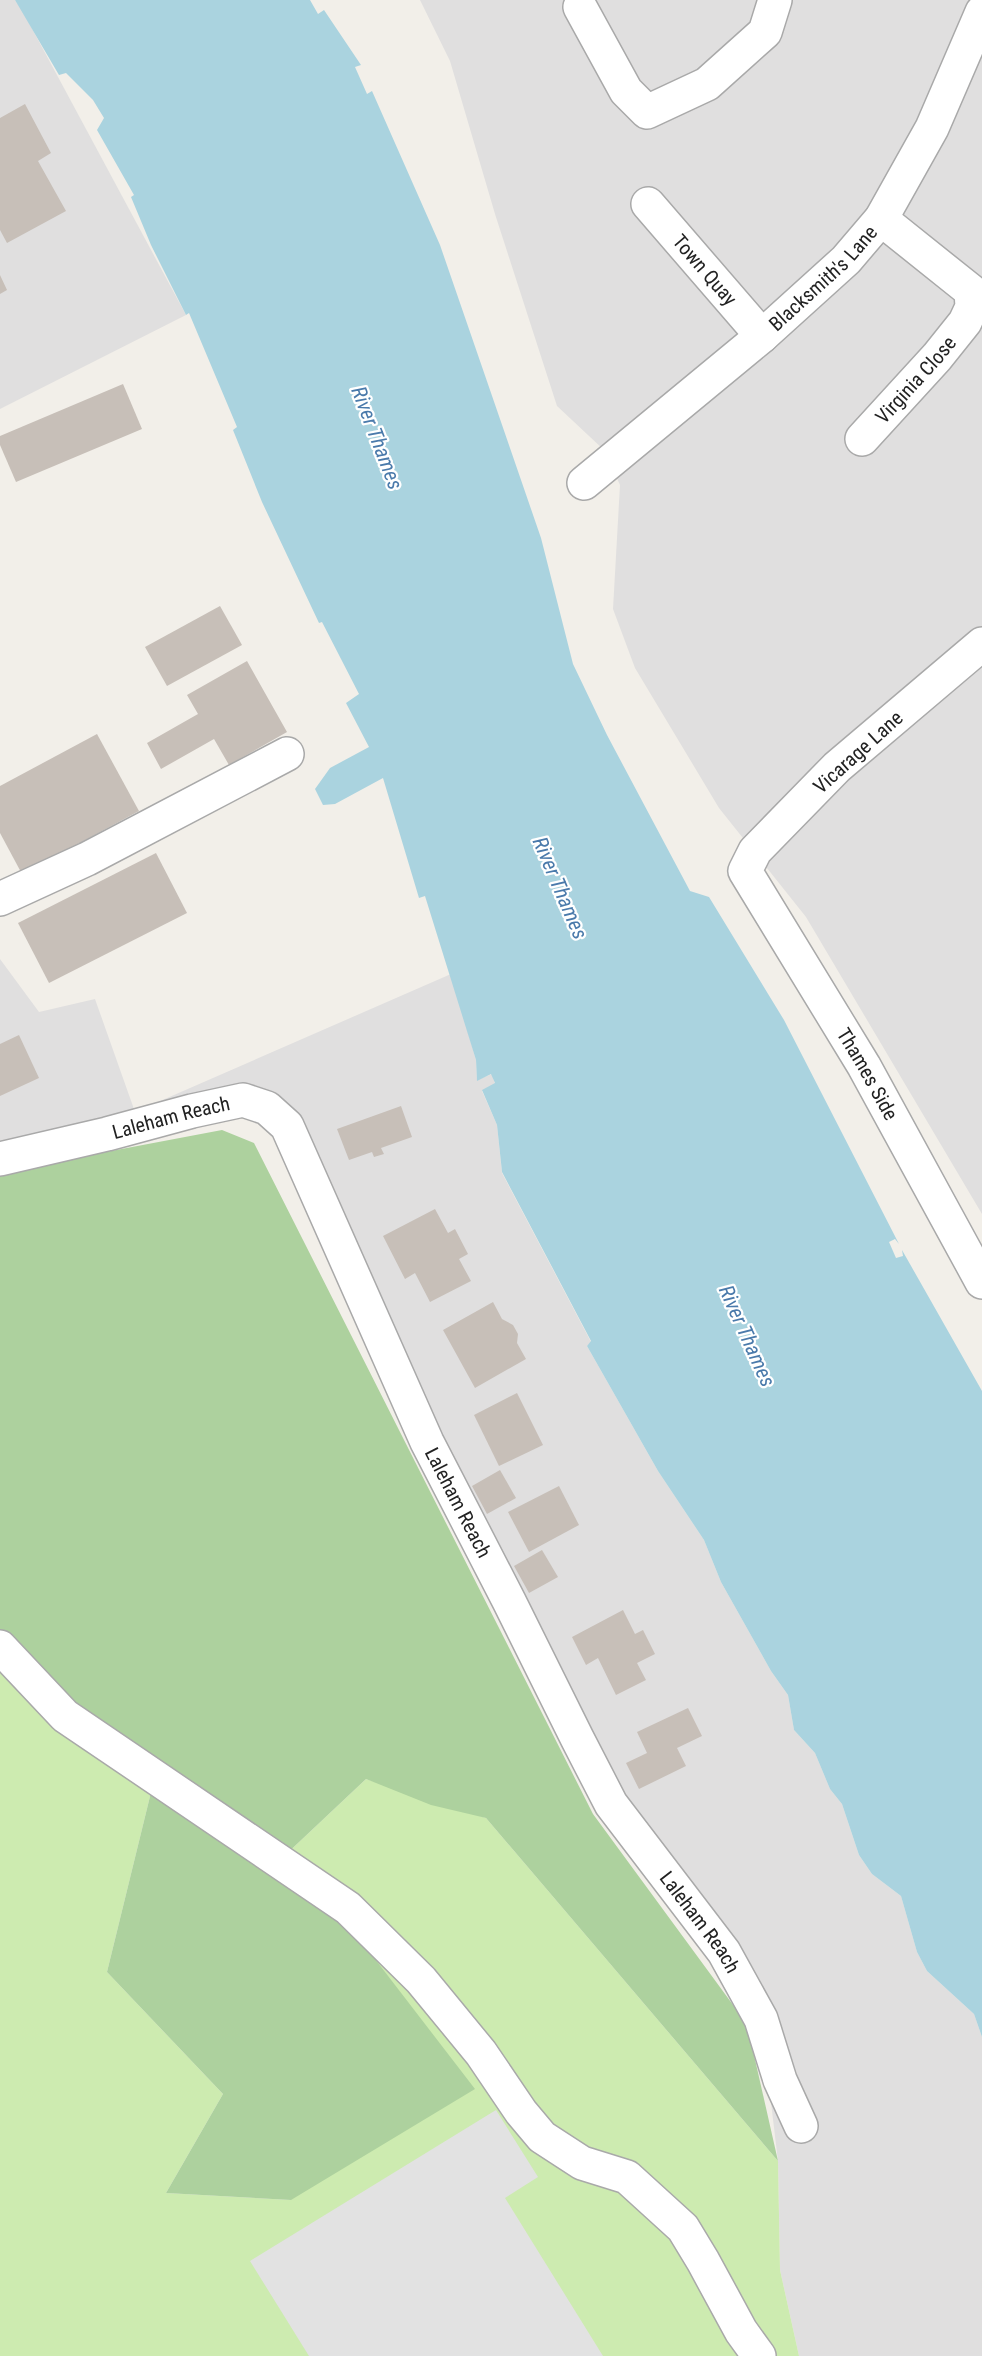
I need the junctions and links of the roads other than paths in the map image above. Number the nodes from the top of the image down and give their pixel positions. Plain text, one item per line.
1 (775, 0) edge
2 (580, 7) dead end
3 (982, 12) edge
4 (648, 204) dead end
5 (881, 219) junction
6 (762, 336) junction
7 (862, 439) dead end
8 (584, 483) dead end
9 (982, 644) edge
10 (287, 754) dead end
11 (745, 871) joint
12 (0, 898) edge
13 (0, 1159) edge
14 (982, 1282) edge
15 (0, 1647) edge
16 (801, 2126) dead end
17 (759, 2356) edge

1 - 2 street
3 - 5 street, Blacksmith's Lane
4 - 6 street, Town Quay
5 - 6 street, Blacksmith's Lane
5 - 7 street, Virginia Close
6 - 8 street, Blacksmith's Lane
9 - 11 street, Vicarage Lane
10 - 12 street
11 - 14 street, Thames Side
13 - 16 street, Laleham Reach
15 - 17 street

